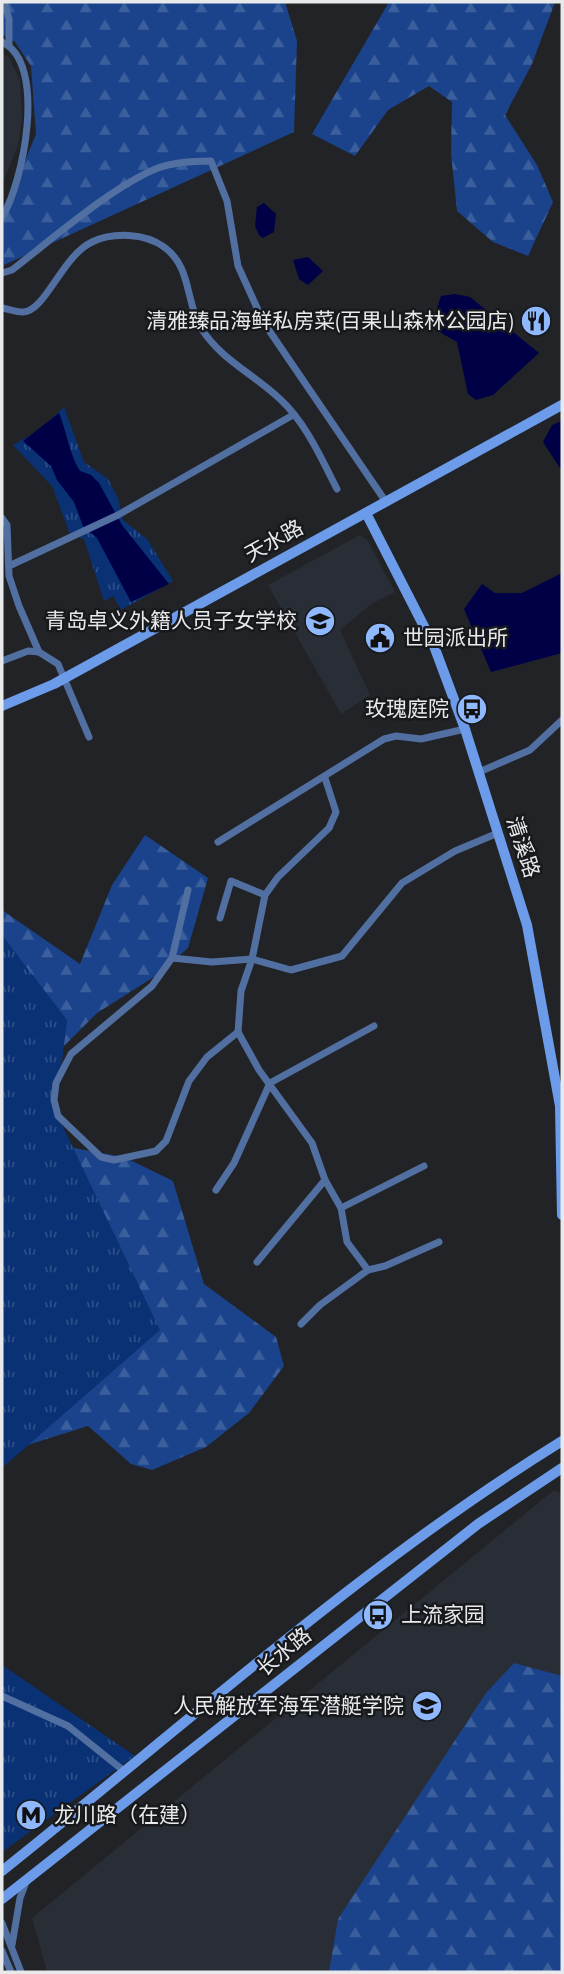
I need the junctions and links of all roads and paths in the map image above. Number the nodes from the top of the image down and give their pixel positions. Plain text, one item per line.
1 (4, 2) edge
2 (5, 43) edge
3 (2, 217) edge
4 (2, 273) edge
5 (2, 308) edge
6 (562, 405) edge
7 (293, 415) junction
8 (337, 489) dead end
9 (386, 502) junction
10 (366, 513) junction
11 (2, 518) edge
12 (9, 566) junction
13 (38, 652) junction
14 (2, 661) edge
15 (64, 678) junction
16 (2, 706) edge
17 (562, 720) edge
18 (465, 729) junction
19 (89, 737) dead end
20 (479, 772) junction
21 (325, 778) junction
22 (498, 833) junction
23 (218, 842) dead end
24 (188, 890) dead end
25 (265, 895) junction
26 (220, 918) dead end
27 (172, 958) junction
28 (252, 959) junction
29 (374, 1026) dead end
30 (238, 1032) junction
31 (270, 1083) junction
32 (561, 1105) edge
33 (424, 1166) dead end
34 (325, 1180) junction
35 (216, 1190) dead end
36 (341, 1208) junction
37 (562, 1215) edge
38 (439, 1242) dead end
39 (257, 1262) dead end
40 (368, 1270) junction
41 (301, 1324) dead end
42 (562, 1441) edge
43 (562, 1468) edge
44 (2, 1696) edge
45 (124, 1771) junction
46 (2, 1871) edge
47 (26, 1882) junction
48 (2, 1899) edge
49 (2, 1923) edge
50 (12, 1945) junction
51 (2, 1951) edge
52 (11, 1972) edge
53 (21, 1972) edge

1 - 2 street
2 - 3 street
4 - 9 street
5 - 7 street
6 - 9 main road, 天水路
7 - 8 street
7 - 12 street
9 - 10 main road, 天水路
10 - 15 main road, 天水路
10 - 18 main road, 清溪路
11 - 12 street
12 - 13 street
13 - 14 street
13 - 15 street
15 - 16 main road, 天水路
15 - 19 street
17 - 20 street
18 - 20 main road, 清溪路
18 - 21 street
20 - 22 main road, 清溪路
21 - 23 street
21 - 25 street
22 - 28 street
22 - 32 main road, 清溪路
24 - 27 street
25 - 26 street
25 - 28 street
27 - 28 street
27 - 30 street
28 - 30 street
29 - 31 street
30 - 31 street
31 - 34 street
31 - 35 street
32 - 37 main road, 清溪路
33 - 36 street
34 - 36 street
34 - 39 street
36 - 40 street
38 - 40 street
40 - 41 street
42 - 45 main road, 长水路
43 - 47 main road, 长水路
44 - 45 street
45 - 46 main road, 长水路
47 - 48 main road, 长水路
47 - 50 street
49 - 50 street
50 - 53 street
51 - 52 street

